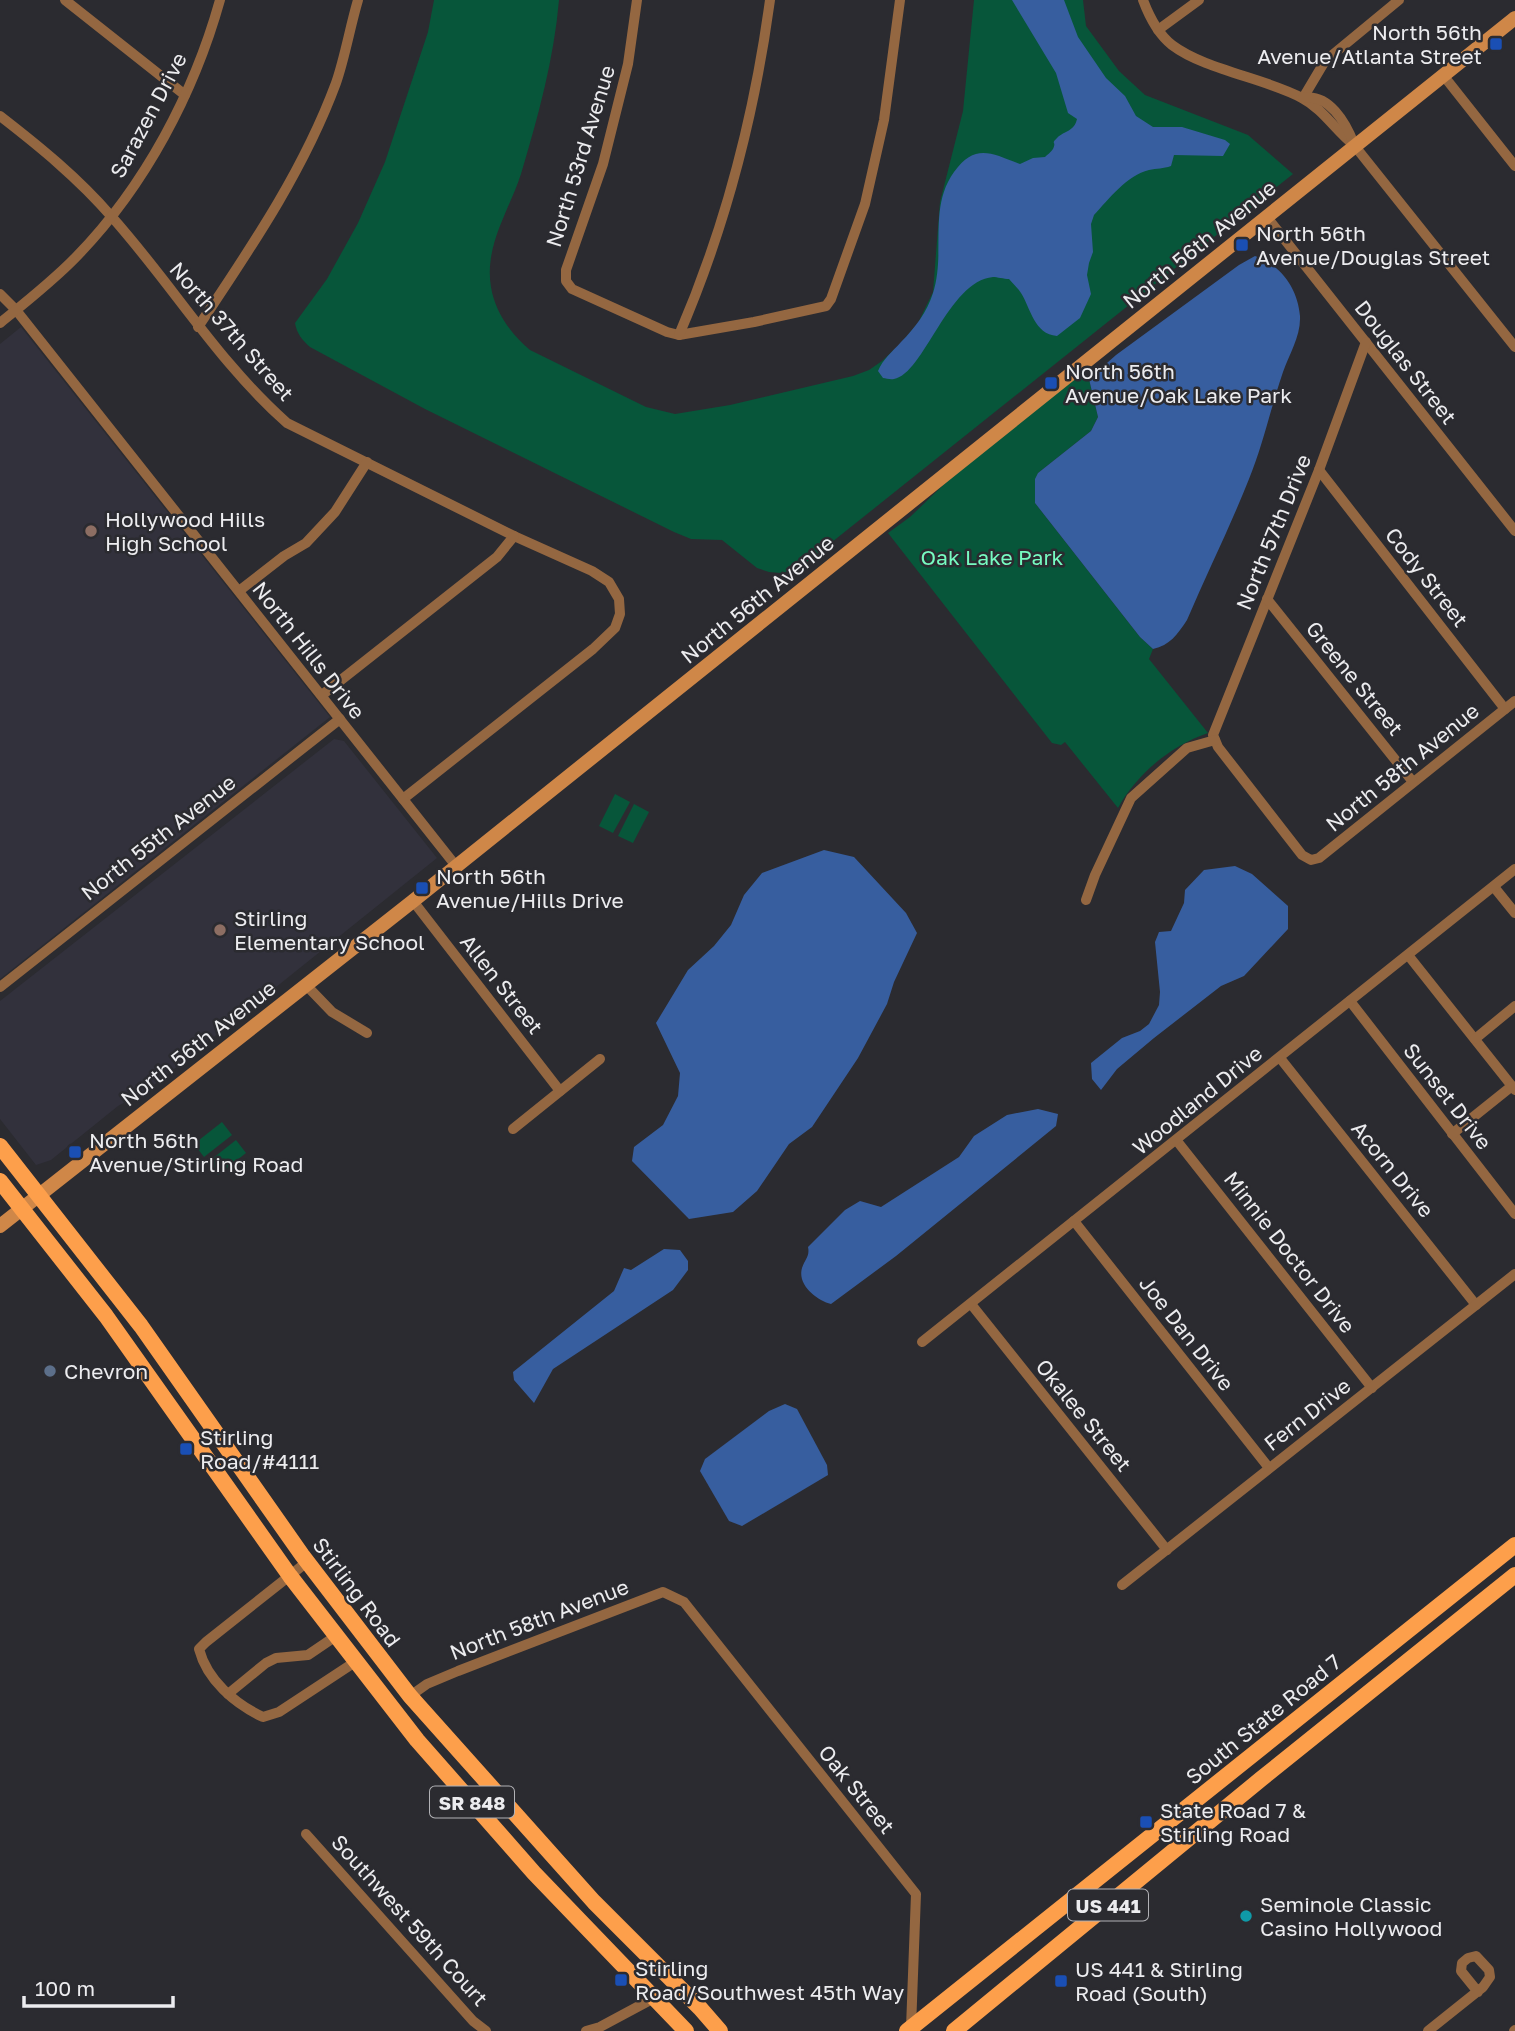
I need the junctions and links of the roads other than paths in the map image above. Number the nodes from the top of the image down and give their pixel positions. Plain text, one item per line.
1 (220, 0) edge
2 (358, 0) edge
3 (637, 0) edge
4 (770, 0) edge
5 (900, 0) edge
6 (1143, 0) edge
7 (1199, 0) edge
8 (1399, 0) edge
9 (72, 2) edge
10 (1515, 18) edge
11 (1158, 30) junction
12 (1443, 75) junction
13 (185, 96) junction
14 (1303, 98) junction
15 (0, 116) edge
16 (1354, 145) junction
17 (1515, 166) edge
18 (112, 216) junction
19 (1266, 216) junction
20 (0, 294) edge
21 (16, 310) junction
22 (0, 323) edge
23 (198, 327) junction
24 (679, 335) junction
25 (1366, 342) junction
26 (1515, 347) edge
27 (367, 462) junction
28 (1319, 470) junction
29 (1515, 531) edge
30 (514, 536) junction
31 (239, 592) junction
32 (1267, 599) junction
33 (322, 695) junction
34 (1515, 701) edge
35 (1505, 709) junction
36 (340, 719) junction
37 (1214, 738) junction
38 (1413, 782) junction
39 (403, 799) junction
40 (456, 866) junction
41 (1515, 869) edge
42 (1494, 887) junction
43 (1086, 900) dead end
44 (413, 901) junction
45 (1515, 913) edge
46 (1408, 955) junction
47 (306, 985) junction
48 (0, 987) edge
49 (1350, 1001) junction
50 (1515, 1006) edge
51 (367, 1033) dead end
52 (1475, 1038) junction
53 (1280, 1058) junction
54 (600, 1059) dead end
55 (1513, 1088) edge
56 (560, 1091) junction
57 (513, 1129) dead end
58 (1452, 1134) junction
59 (1177, 1141) junction
60 (0, 1146) edge
61 (0, 1181) edge
62 (39, 1195) junction
63 (22, 1208) junction
64 (1515, 1214) edge
65 (1074, 1221) junction
66 (0, 1226) edge
67 (1515, 1274) edge
68 (971, 1304) junction
69 (1476, 1305) junction
70 (922, 1342) dead end
71 (1372, 1388) junction
72 (1269, 1468) junction
73 (1515, 1545) edge
74 (1167, 1550) junction
75 (307, 1562) junction
76 (1515, 1575) edge
77 (290, 1576) junction
78 (1122, 1585) dead end
79 (684, 1602) joint
80 (1441, 1603) junction
81 (336, 1636) junction
82 (1435, 1639) junction
83 (355, 1662) junction
84 (228, 1694) junction
85 (410, 1696) junction
86 (1261, 1748) junction
87 (1261, 1779) junction
88 (306, 1834) dead end
89 (1079, 1893) junction
90 (567, 1908) junction
91 (605, 1913) junction
92 (1074, 1934) junction
93 (1478, 1992) dead end
94 (654, 1998) junction
95 (909, 2029) edge
96 (486, 2031) edge
97 (586, 2031) edge
98 (686, 2031) edge
99 (720, 2031) edge
100 (954, 2031) edge
101 (1428, 2031) edge

1 - 13 street, Sarazen Drive
2 - 23 street
3 - 24 street, North 53rd Avenue
4 - 24 street
5 - 24 street
6 - 11 street
7 - 11 street
8 - 14 street
9 - 13 street
10 - 12 street, North 56th Avenue
11 - 14 street
12 - 16 street, North 56th Avenue
12 - 17 street
13 - 18 street, Sarazen Drive
14 - 16 street
15 - 18 street, North 37th Street
16 - 19 street, North 56th Avenue
16 - 26 street
18 - 21 street, Sarazen Drive
18 - 23 street, North 37th Street
19 - 25 street, Douglas Street
19 - 40 street, North 56th Avenue
20 - 21 street, North Hills Drive
21 - 22 street, Sarazen Drive
21 - 31 street, North Hills Drive
23 - 27 street, North 37th Street
25 - 28 street, North 57th Drive
25 - 29 street, Douglas Street
27 - 30 street, North 37th Street
27 - 31 street
28 - 32 street, North 57th Drive
28 - 35 street, Cody Street
30 - 33 street
30 - 39 street, North 37th Street
31 - 33 street, North Hills Drive
32 - 37 street, North 57th Drive
32 - 38 street, Greene Street
33 - 36 street, North Hills Drive
34 - 35 street, North 58th Avenue
35 - 38 street, North 58th Avenue
36 - 39 street, North Hills Drive
36 - 48 street, North 55th Avenue
37 - 38 street, North 58th Avenue
37 - 43 street
39 - 40 street, North Hills Drive
40 - 44 street, North 56th Avenue
41 - 42 street, Woodland Drive
42 - 45 street
42 - 46 street, Woodland Drive
44 - 47 street, North 56th Avenue
44 - 56 street, Allen Street
46 - 49 street, Woodland Drive
46 - 52 street
47 - 51 street
47 - 62 street, North 56th Avenue
49 - 53 street, Woodland Drive
49 - 58 street, Sunset Drive
50 - 52 street
52 - 55 street
53 - 59 street, Woodland Drive
53 - 69 street, Acorn Drive
54 - 56 street
55 - 58 street
56 - 57 street
58 - 64 street, Sunset Drive
59 - 65 street, Woodland Drive
59 - 71 street, Minnie Doctor Drive
60 - 62 main road, Stirling Road / SR 848
61 - 63 main road, Stirling Road / SR 848
62 - 63 street, North 56th Avenue
62 - 75 main road, Stirling Road / SR 848
63 - 66 street, North 56th Avenue
63 - 77 main road, Stirling Road / SR 848
65 - 68 street, Woodland Drive
65 - 72 street, Joe Dan Drive
67 - 69 street, Fern Drive
68 - 70 street, Woodland Drive
68 - 74 street, Okalee Street
69 - 71 street, Fern Drive
71 - 72 street, Fern Drive
72 - 74 street, Fern Drive
73 - 80 main road, South State Road 7 / US 441
74 - 78 street, Fern Drive
75 - 77 street
75 - 85 main road, Stirling Road / SR 848
76 - 82 main road, US 441
77 - 81 main road, Stirling Road / SR 848
77 - 84 street
79 - 85 street, North 58th Avenue
79 - 95 street, Oak Street
80 - 82 main road
80 - 86 main road, South State Road 7 / US 441
81 - 83 main road, Stirling Road / SR 848
81 - 84 street
82 - 87 main road, US 441
83 - 84 street
83 - 90 main road, Stirling Road / SR 848
85 - 91 main road, Stirling Road / SR 848
86 - 87 main road
86 - 89 main road, South State Road 7 / US 441
87 - 92 main road, US 441
88 - 96 street, Southwest 59th Court
89 - 92 main road
89 - 95 main road, South State Road 7 / US 441
90 - 91 main road
90 - 94 main road, Stirling Road / SR 848
91 - 99 main road, Stirling Road / SR 848
92 - 100 main road, US 441
93 - 101 street
94 - 97 street
94 - 98 main road, Stirling Road / SR 848

